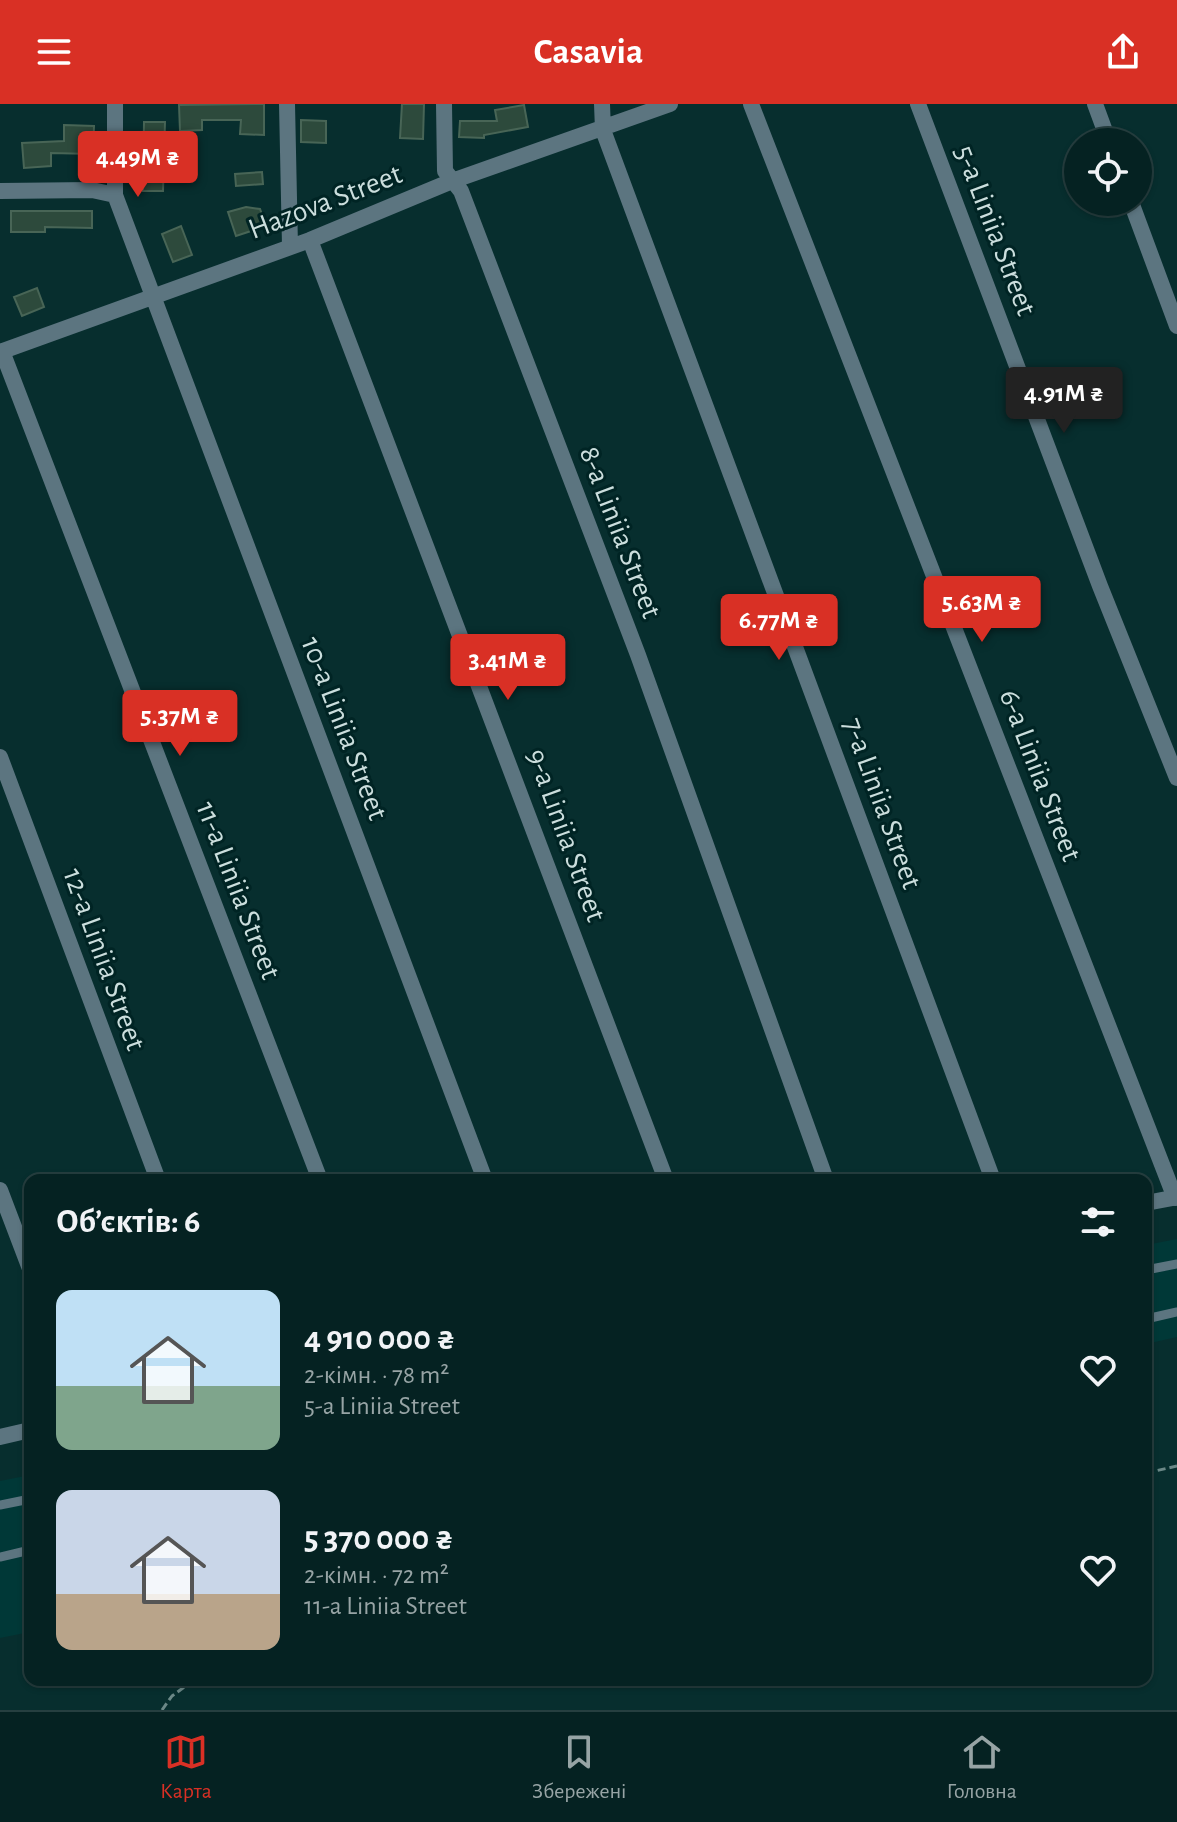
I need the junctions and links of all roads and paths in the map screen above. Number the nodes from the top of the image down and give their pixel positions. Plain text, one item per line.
1 (115, 104) edge
2 (287, 104) edge
3 (444, 104) edge
4 (602, 104) edge
5 (670, 104) edge
6 (751, 104) edge
7 (918, 104) edge
8 (1095, 104) edge
9 (1104, 128) edge
10 (603, 130) junction
11 (452, 181) junction
12 (0, 191) edge
13 (115, 195) junction
14 (1136, 216) edge
15 (310, 240) junction
16 (290, 246) junction
17 (152, 296) junction
18 (1177, 326) edge
19 (1, 352) edge
20 (0, 757) edge
21 (1177, 778) edge
22 (156, 1174) edge
23 (318, 1174) edge
24 (483, 1174) edge
25 (664, 1174) edge
26 (824, 1174) edge
27 (991, 1174) edge
28 (0, 1190) edge
29 (1176, 1198) edge
30 (1152, 1202) edge
31 (24, 1253) edge
32 (1177, 1264) edge
33 (1152, 1269) edge
34 (1177, 1312) edge
35 (1152, 1318) edge
36 (24, 1431) edge
37 (0, 1437) edge
38 (1177, 1466) edge
39 (1152, 1472) edge
40 (24, 1500) edge
41 (0, 1505) edge
42 (24, 1551) edge
43 (0, 1557) edge
44 (186, 1686) edge
45 (162, 1710) edge

1 - 13 street
2 - 16 street
3 - 11 street, 8-a Liniia Street
4 - 10 street, 7-a Liniia Street
5 - 10 street, Hazova Street
6 - 29 street, 6-a Liniia Street
7 - 21 street, 5-a Liniia Street
8 - 9 street
10 - 11 street, Hazova Street
10 - 27 street, 7-a Liniia Street
11 - 15 street, Hazova Street
11 - 26 street, 8-a Liniia Street
12 - 13 street
13 - 17 street, 10-a Liniia Street
14 - 18 street
15 - 16 street, Hazova Street
15 - 25 street, 9-a Liniia Street
16 - 17 street, Hazova Street
17 - 19 street, Hazova Street
17 - 24 street, 10-a Liniia Street
19 - 23 street, 11-a Liniia Street
20 - 22 street, 12-a Liniia Street
28 - 31 street
29 - 30 street
32 - 33 lane
34 - 35 lane
36 - 37 street
38 - 39 path
40 - 41 lane
42 - 43 lane
44 - 45 path

